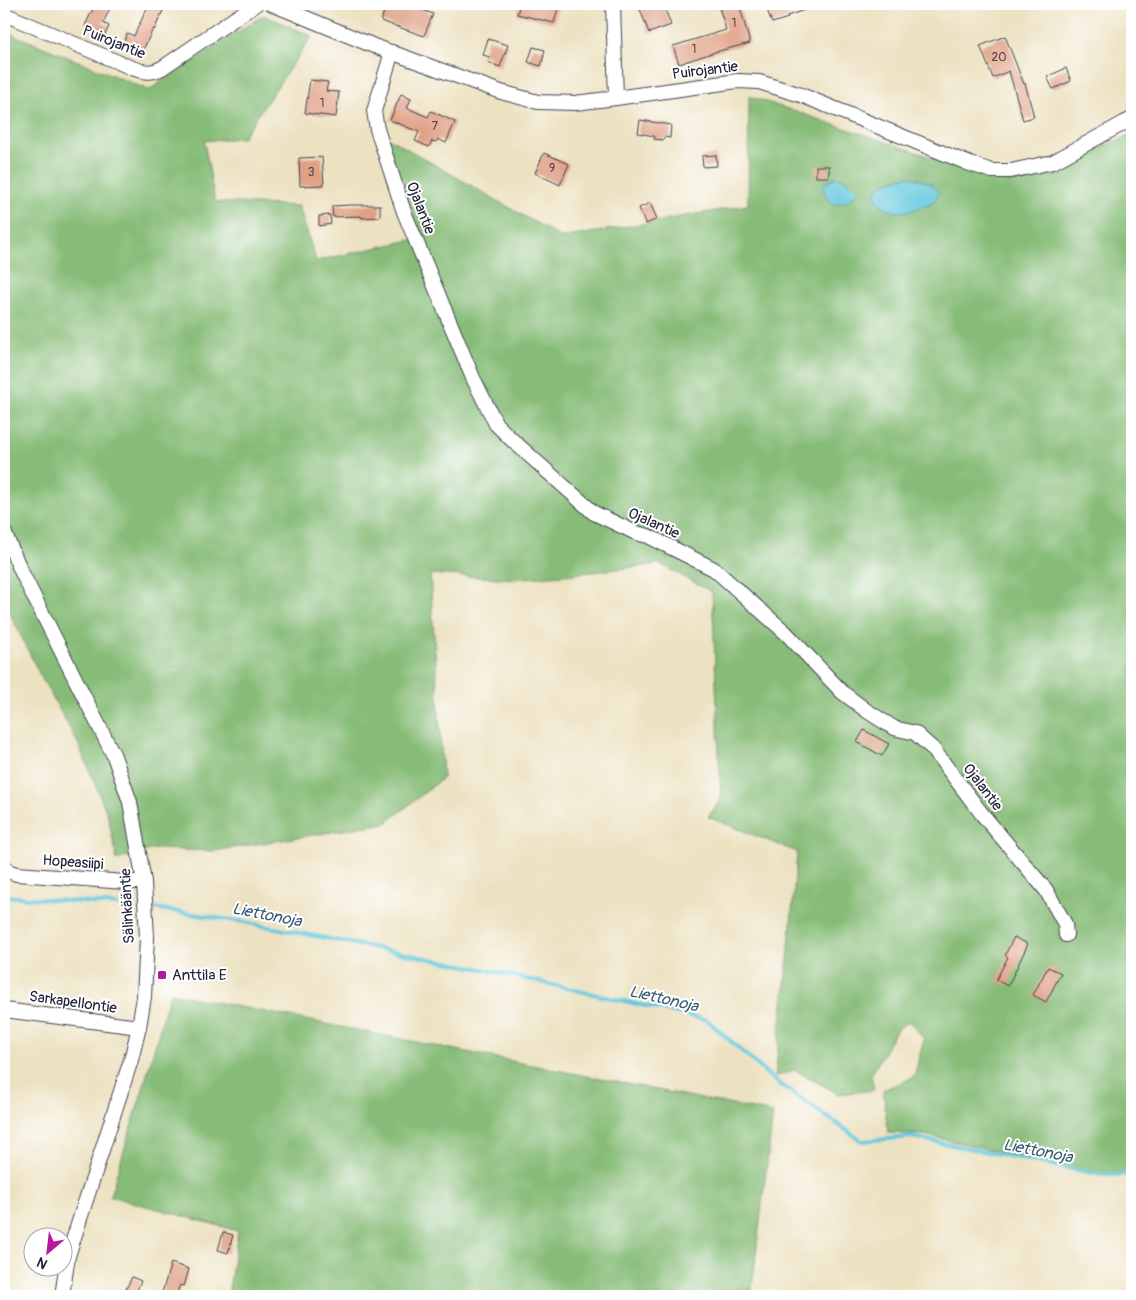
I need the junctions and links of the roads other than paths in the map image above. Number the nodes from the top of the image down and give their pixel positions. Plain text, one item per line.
1 (256, 4) edge
2 (272, 4) edge
3 (613, 4) edge
4 (4, 14) edge
5 (392, 52) junction
6 (616, 98) junction
7 (1132, 119) edge
8 (4, 532) edge
9 (4, 866) edge
10 (144, 882) junction
11 (1066, 935) dead end
12 (4, 1010) edge
13 (139, 1028) junction
14 (62, 1296) edge

1 - 4 street, Puirojantie
2 - 5 street, Puirojantie
3 - 6 street
5 - 6 street, Puirojantie
5 - 11 street, Ojalantie
6 - 7 street, Puirojantie
8 - 10 street, Sälinkääntie
9 - 10 street, Hopeasiipi
10 - 13 street, Sälinkääntie
12 - 13 street, Sarkapellontie
13 - 14 street, Sälinkääntie

